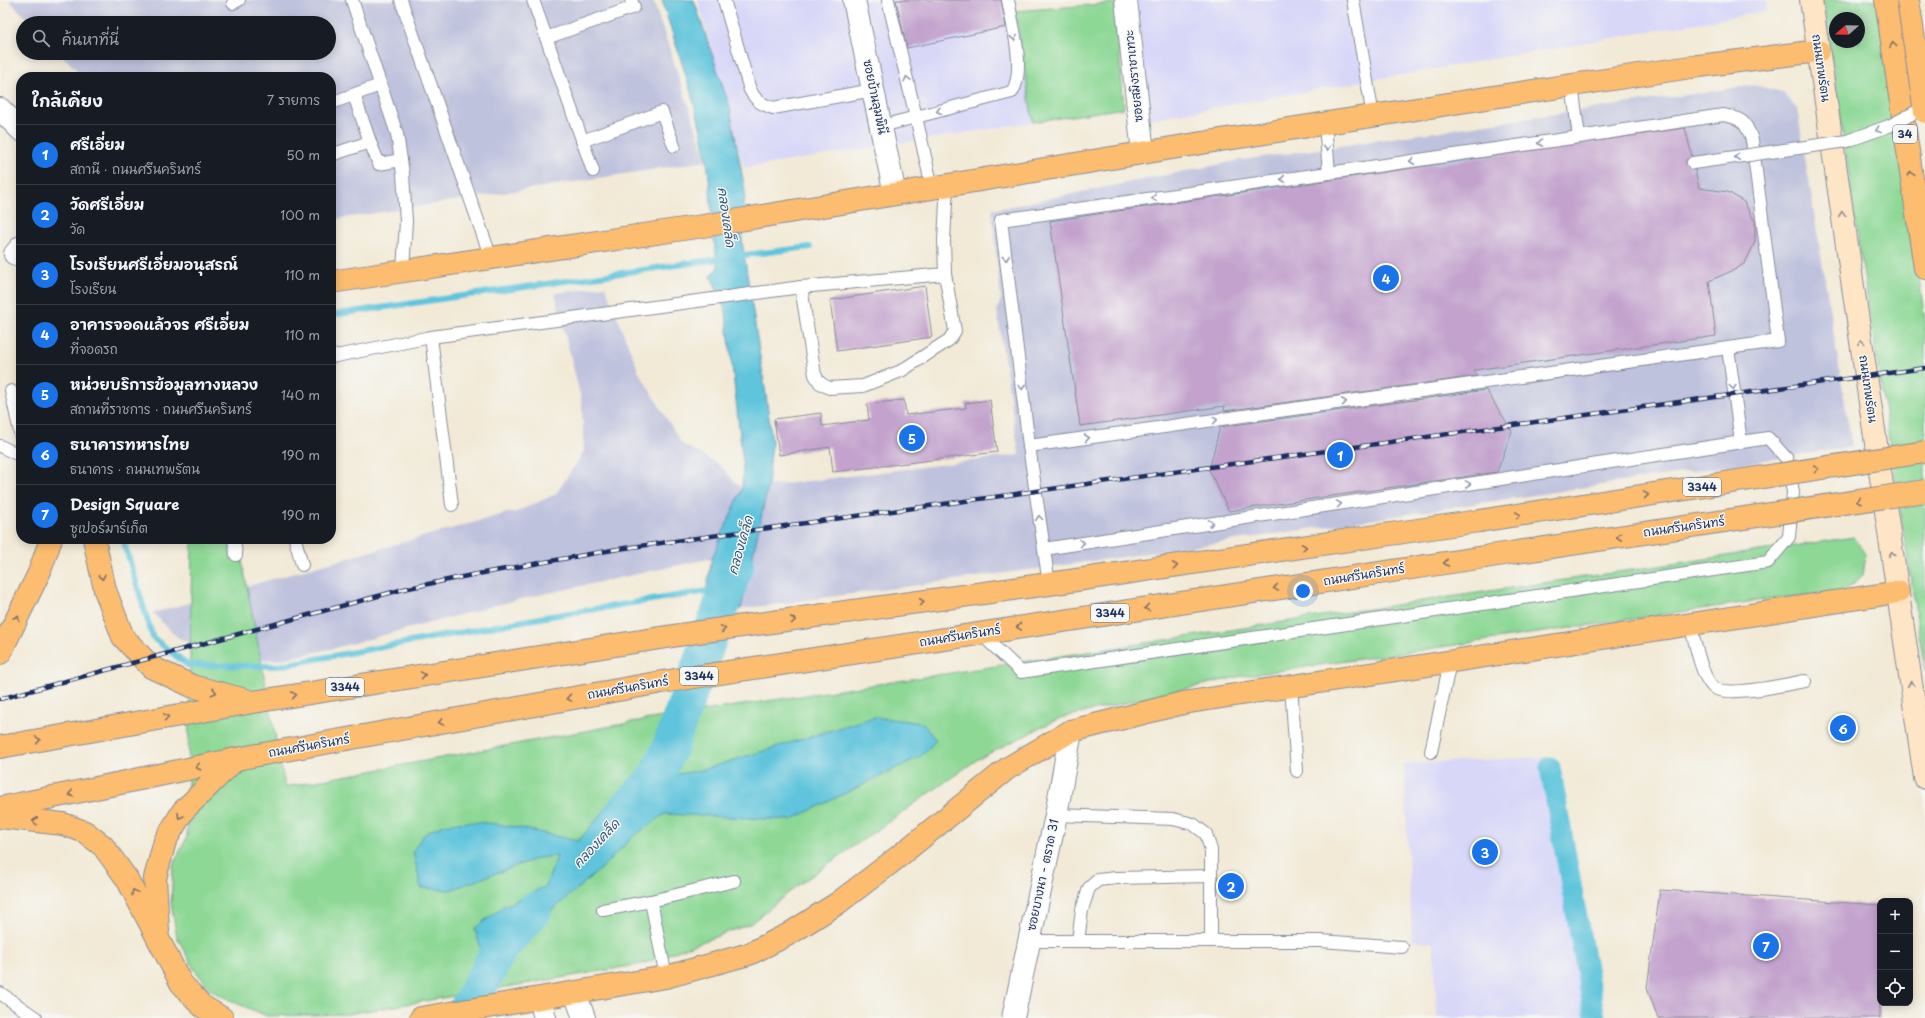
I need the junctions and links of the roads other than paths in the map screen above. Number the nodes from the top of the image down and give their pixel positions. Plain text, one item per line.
1 (352, 0) edge
2 (401, 0) edge
3 (533, 0) edge
4 (631, 0) edge
5 (724, 0) edge
6 (854, 0) edge
7 (888, 0) edge
8 (1008, 0) edge
9 (1126, 0) edge
10 (1353, 0) edge
11 (1811, 0) edge
12 (1886, 0) edge
13 (1908, 0) edge
14 (546, 38) junction
15 (1818, 51) junction
16 (380, 85) junction
17 (1572, 85) junction
18 (874, 90) junction
19 (354, 95) junction
20 (336, 101) edge
21 (1925, 107) edge
22 (0, 109) edge
23 (1925, 112) edge
24 (1373, 116) junction
25 (916, 117) junction
26 (1325, 124) junction
27 (16, 125) edge
28 (882, 126) junction
29 (1579, 137) junction
30 (582, 141) junction
31 (370, 142) junction
32 (674, 146) dead end
33 (1143, 152) junction
34 (336, 153) edge
35 (401, 160) junction
36 (1693, 163) dead end
37 (593, 170) dead end
38 (1329, 173) junction
39 (940, 186) junction
40 (895, 194) junction
41 (491, 258) junction
42 (1925, 268) edge
43 (403, 271) junction
44 (946, 274) junction
45 (336, 281) edge
46 (801, 287) junction
47 (431, 337) junction
48 (1728, 348) junction
49 (336, 356) edge
50 (11, 391) dead end
51 (16, 414) edge
52 (1741, 442) junction
53 (0, 446) edge
54 (1029, 446) junction
55 (1925, 452) edge
56 (16, 454) edge
57 (1925, 491) edge
58 (452, 505) dead end
59 (49, 544) edge
60 (95, 544) edge
61 (235, 544) edge
62 (297, 544) edge
63 (1044, 549) junction
64 (236, 555) dead end
65 (302, 565) dead end
66 (1048, 584) junction
67 (1898, 592) junction
68 (1690, 625) junction
69 (980, 633) junction
70 (0, 653) edge
71 (1450, 662) junction
72 (1806, 681) dead end
73 (1291, 686) junction
74 (253, 702) junction
75 (1071, 731) junction
76 (0, 747) edge
77 (1431, 752) dead end
78 (236, 759) junction
79 (1297, 771) dead end
80 (1925, 778) edge
81 (0, 808) edge
82 (1056, 815) junction
83 (0, 816) edge
84 (1211, 876) junction
85 (734, 881) dead end
86 (651, 901) junction
87 (603, 910) dead end
88 (159, 938) junction
89 (1029, 941) junction
90 (1078, 941) junction
91 (1210, 941) junction
92 (1402, 947) dead end
93 (666, 977) junction
94 (0, 993) edge
95 (575, 993) junction
96 (542, 1008) edge
97 (36, 1018) edge
98 (222, 1018) edge
99 (423, 1018) edge
100 (584, 1018) edge
101 (1012, 1018) edge

1 - 16 lane
2 - 41 lane
3 - 14 lane
4 - 14 lane
5 - 18 lane
6 - 18 street, ซอยบ้านลุมพินี
25 -> 7 lane
8 -> 25 lane
9 - 33 street, ซอยสมิงราชาเทวะ
10 - 24 lane
11 - 15 main road, ถนนเทพรัตน
42 -> 12 main road, 34
13 - 23 main road, bridge
14 - 30 lane
15 - 17 main road
67 -> 15 main road, ถนนเทพรัตน
16 - 19 lane
16 - 35 lane
17 - 24 main road
17 - 29 lane
18 - 28 street, ซอยบ้านลุมพินี
19 - 20 lane
19 - 31 lane
21 -> 36 lane, bridge
22 - 27 street
24 - 26 main road
25 - 28 lane
25 - 39 lane
26 - 33 main road
26 -> 38 lane
28 - 40 street, ซอยบ้านลุมพินี
29 -> 38 lane
29 - 48 lane
30 - 32 lane
30 - 37 lane
31 - 34 lane
31 - 35 lane
33 - 39 main road
35 - 43 lane
38 -> 54 lane
39 - 40 main road
39 - 44 lane
40 - 41 main road
41 - 43 main road
43 - 45 main road
44 - 46 lane
44 - 46 lane
46 - 47 lane
47 - 49 lane
47 - 58 lane
48 -> 52 lane
54 -> 48 lane
50 - 51 lane
63 -> 52 lane
52 - 69 lane
53 - 56 lane
63 -> 54 lane
66 -> 55 main road, 3344, bridge
57 -> 69 main road, ถนนศรีนครินทร์ / 3344, bridge
70 -> 59 main road
60 -> 74 main road
61 - 64 lane
62 - 65 lane
63 - 66 lane
74 -> 66 main road, 3344
67 - 68 main road
80 -> 67 main road, ถนนเทพรัตน
68 - 71 main road
68 - 72 lane
69 -> 78 main road, ถนนศรีนครินทร์ / 3344
71 - 73 main road
71 - 77 lane
73 - 75 main road
73 - 79 lane
76 -> 74 main road, 3344
75 - 82 street, ซอยบางนา - ตราด 31
75 - 93 main road
78 -> 81 main road, ถนนศรีนครินทร์ / 3344
78 -> 88 main road
82 - 84 lane
82 - 89 street, ซอยบางนา - ตราด 31
88 -> 83 main road
84 - 90 lane
84 - 91 lane
85 - 86 lane
86 - 87 lane
86 - 93 lane
88 - 98 main road
89 - 90 lane
89 - 101 street, ซอยบางนา - ตราด 31
90 - 91 lane
91 - 92 lane
93 - 95 main road
94 - 97 lane
95 - 96 main road
95 - 100 street
96 - 99 main road

